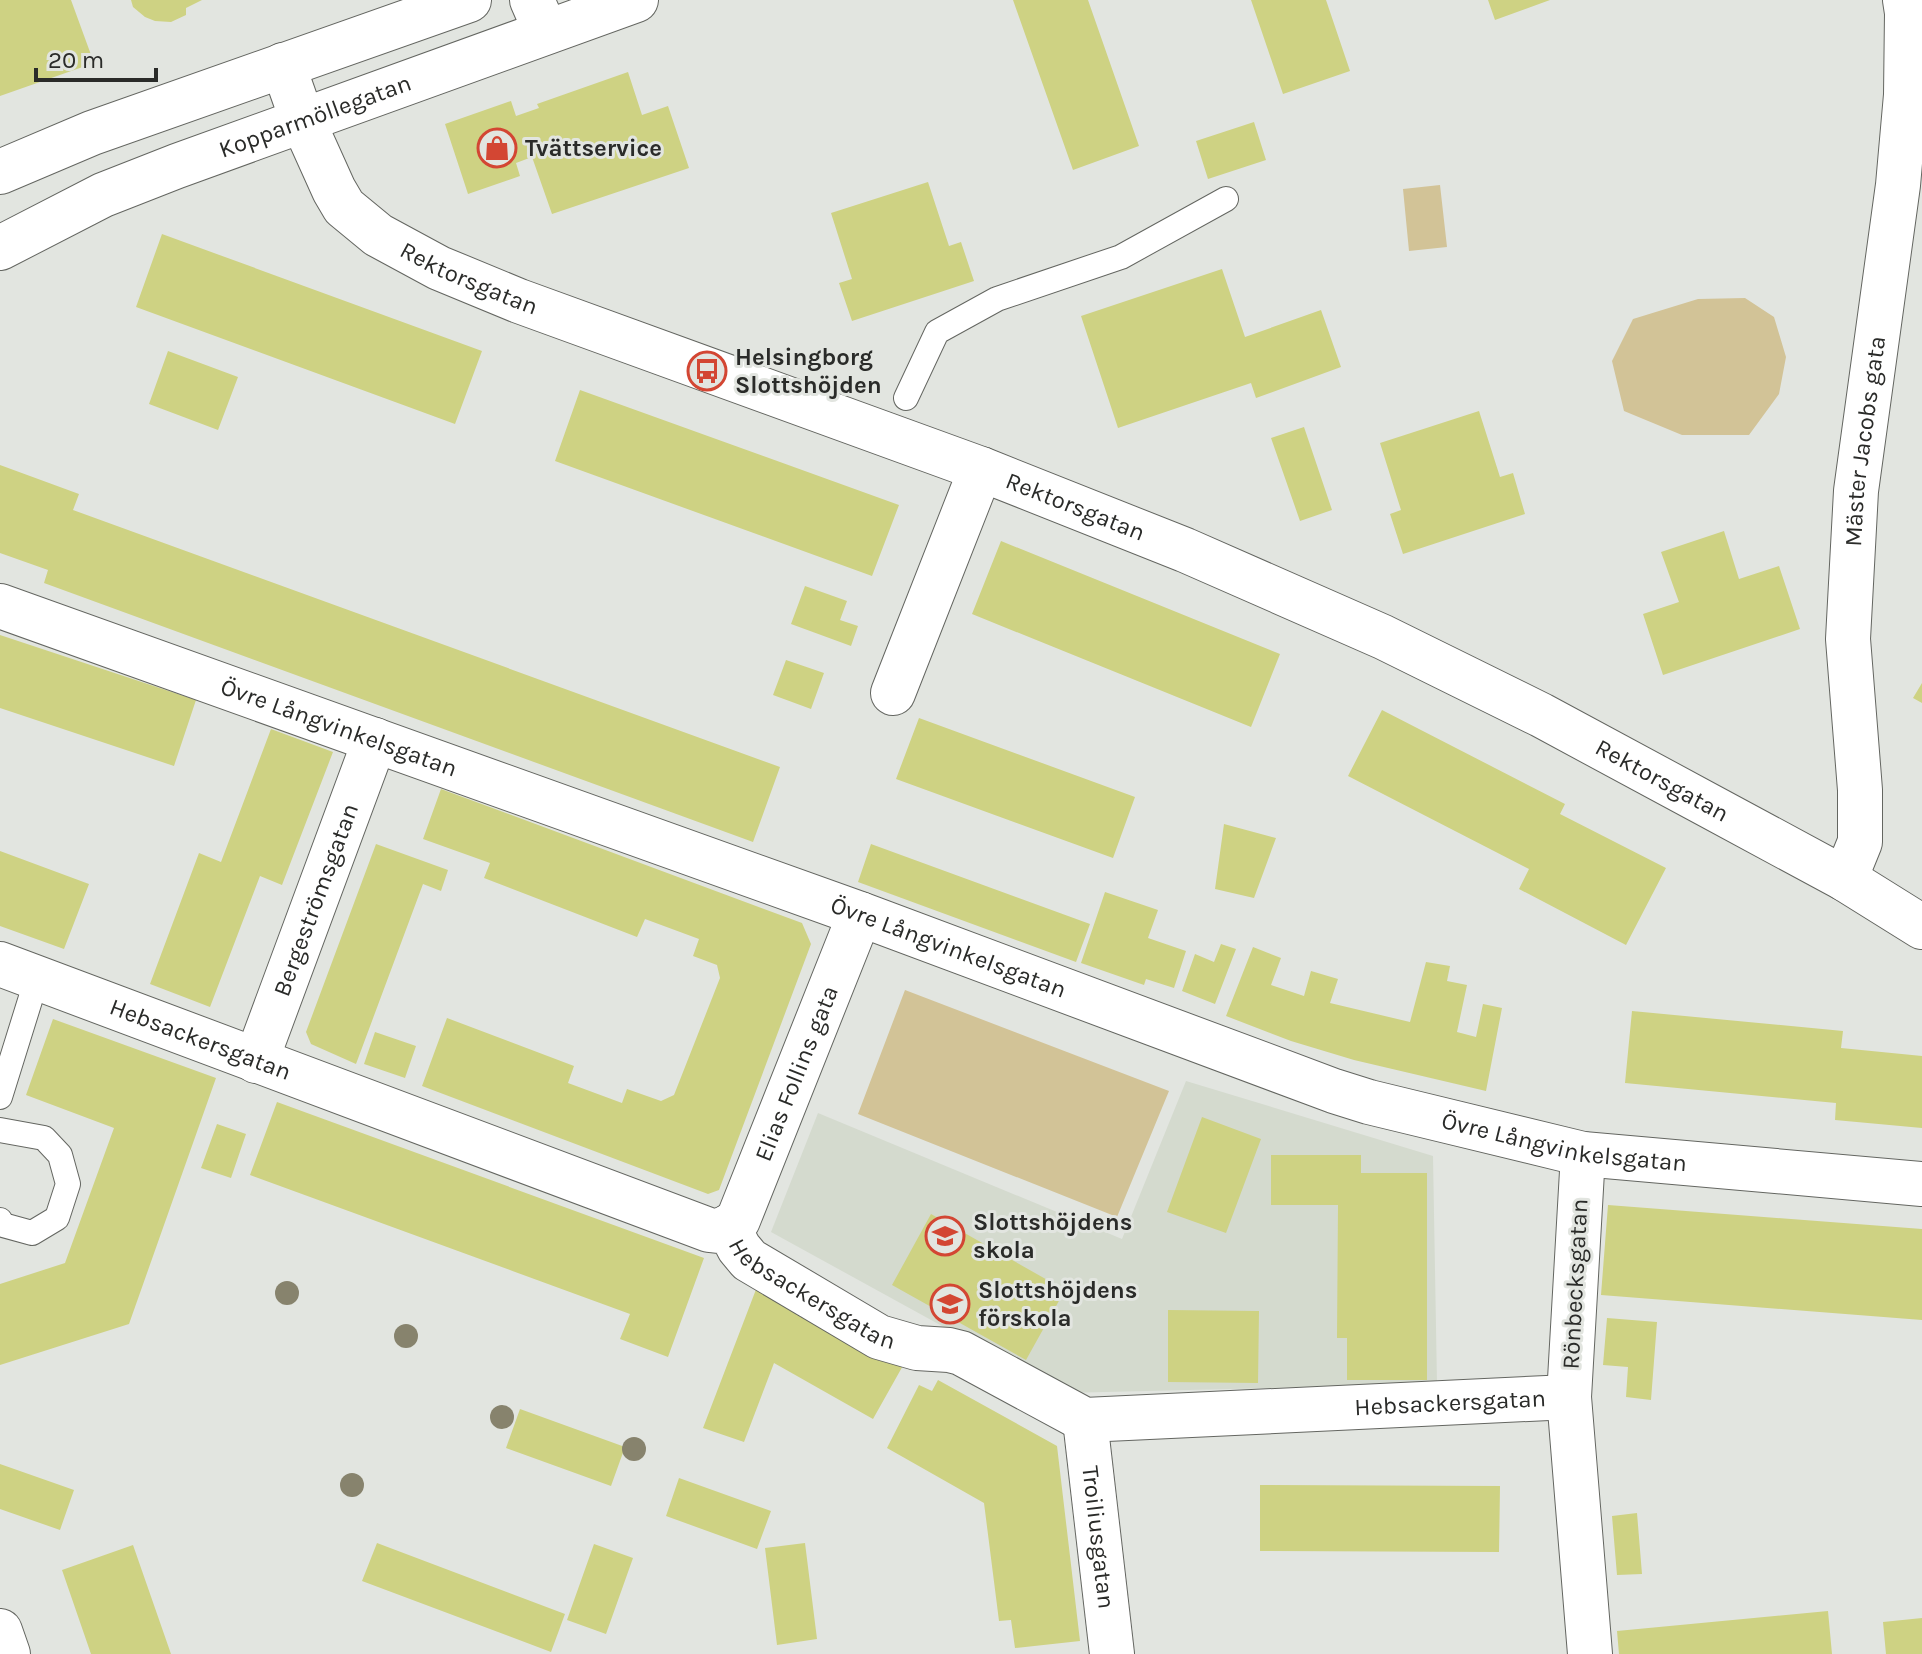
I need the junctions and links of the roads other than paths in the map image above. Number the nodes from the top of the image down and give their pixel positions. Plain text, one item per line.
1 (469, 0) edge
2 (636, 0) edge
3 (1905, 0) edge
4 (539, 16) edge
5 (283, 65) junction
6 (302, 119) junction
7 (0, 172) edge
8 (1226, 199) dead end
9 (0, 248) edge
10 (906, 398) dead end
11 (981, 469) junction
12 (0, 606) edge
13 (893, 693) dead end
14 (375, 740) junction
15 (1845, 879) junction
16 (860, 914) junction
17 (1922, 927) edge
18 (18, 971) edge
19 (256, 1061) junction
20 (0, 1097) edge
21 (0, 1130) edge
22 (1583, 1154) junction
23 (1922, 1184) edge
24 (0, 1220) edge
25 (728, 1227) junction
26 (1569, 1397) junction
27 (1085, 1420) junction
28 (0, 1631) edge
29 (8, 1654) edge
30 (1112, 1654) edge
31 (1590, 1654) edge

1 - 5 street
2 - 4 street, Kopparmöllegatan
3 - 15 street, Mäster Jacobs gata
4 - 6 street, Kopparmöllegatan
5 - 6 street, Rektorsgatan
5 - 7 street
6 - 9 street, Kopparmöllegatan
6 - 11 street, Rektorsgatan
8 - 10 lane
11 - 13 street
11 - 15 street, Rektorsgatan
12 - 14 street, Övre Långvinkelsgatan
14 - 16 street, Övre Långvinkelsgatan
14 - 19 street, Bergeströmsgatan
15 - 17 street, Rektorsgatan
16 - 22 street, Övre Långvinkelsgatan
16 - 25 street, Elias Follins gata
18 - 19 street, Hebsackersgatan
18 - 20 lane
19 - 25 street, Hebsackersgatan
21 - 24 lane
22 - 23 street, Övre Långvinkelsgatan
22 - 26 street, Rönbecksgatan
25 - 27 street, Hebsackersgatan
26 - 27 street, Hebsackersgatan
26 - 31 street, Rönbecksgatan
27 - 30 street, Troiliusgatan
28 - 29 street

